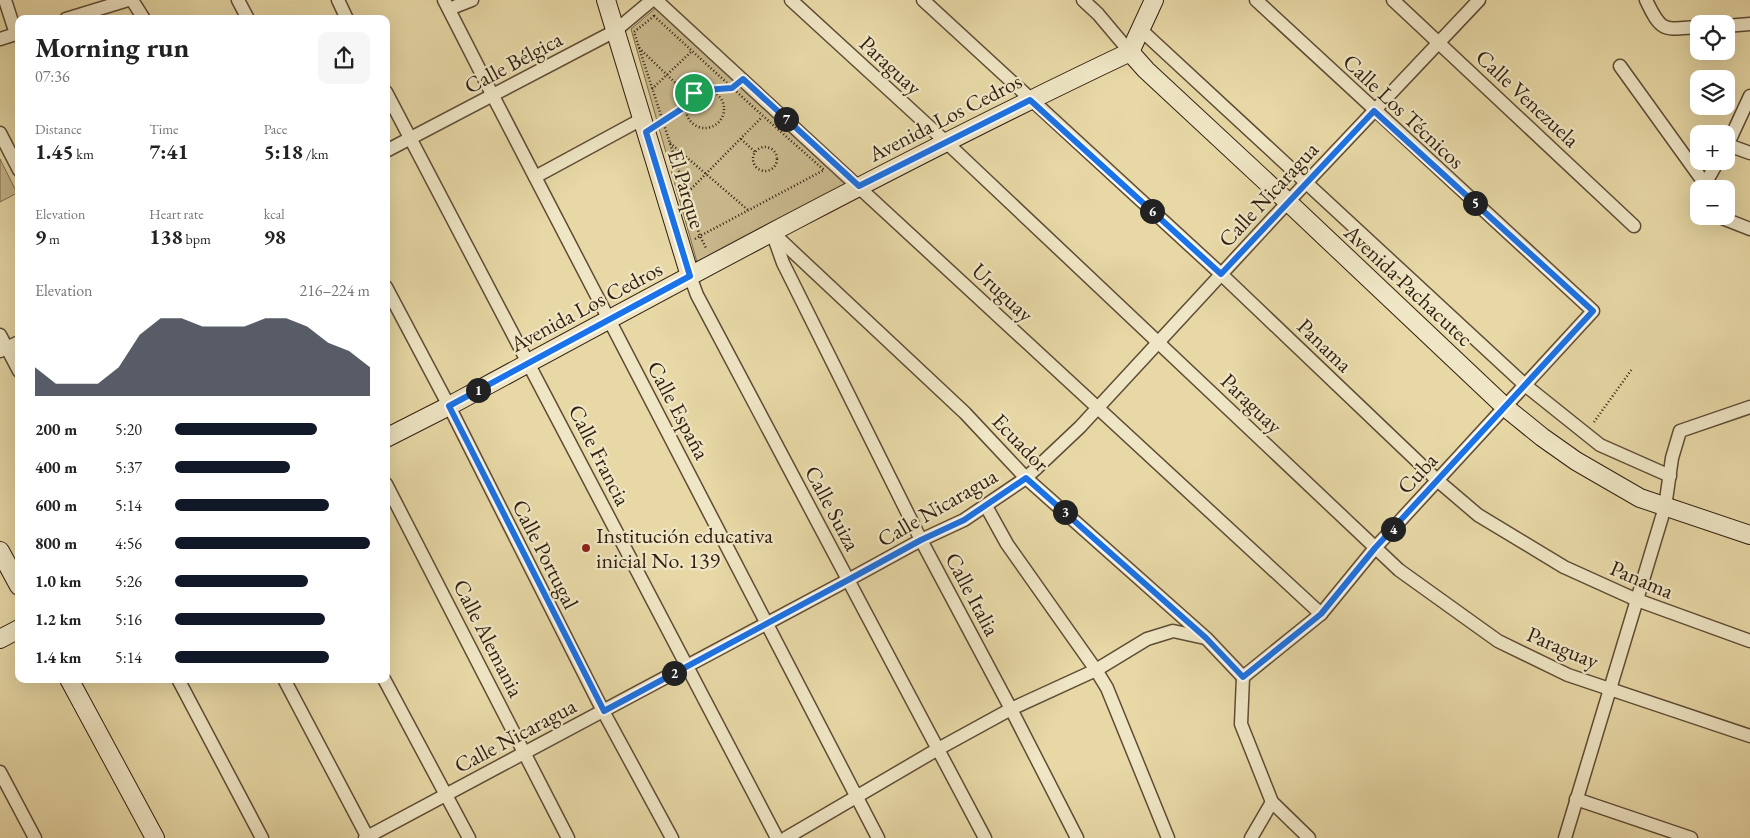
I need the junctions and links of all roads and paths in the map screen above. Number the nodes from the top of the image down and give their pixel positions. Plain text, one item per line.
1 (5, 0) edge
2 (130, 0) edge
3 (238, 0) edge
4 (338, 0) edge
5 (472, 0) edge
6 (606, 0) edge
7 (652, 0) edge
8 (656, 0) edge
9 (791, 0) edge
10 (923, 0) edge
11 (1084, 0) edge
12 (1154, 0) edge
13 (1256, 0) edge
14 (1393, 0) edge
15 (1479, 0) edge
16 (1646, 0) edge
17 (447, 5) edge
18 (79, 15) edge
19 (141, 15) edge
20 (246, 15) edge
21 (346, 15) edge
22 (1750, 24) edge
23 (1735, 25) edge
24 (15, 28) edge
25 (1690, 28) edge
26 (1140, 29) junction
27 (615, 31) junction
28 (15, 35) edge
29 (0, 40) edge
30 (1439, 42) junction
31 (638, 47) junction
32 (692, 51) junction
33 (1130, 52) junction
34 (1620, 66) dead end
35 (667, 75) junction
36 (743, 79) junction
37 (732, 88) junction
38 (652, 90) junction
39 (711, 91) junction
40 (492, 96) junction
41 (1750, 96) edge
42 (690, 97) junction
43 (390, 99) edge
44 (1030, 100) junction
45 (686, 106) junction
46 (1374, 111) junction
47 (763, 116) junction
48 (642, 119) junction
49 (662, 122) junction
50 (1735, 129) edge
51 (0, 133) edge
52 (411, 138) junction
53 (741, 138) junction
54 (669, 142) junction
55 (946, 142) junction
56 (1735, 148) edge
57 (390, 149) edge
58 (755, 152) junction
59 (1750, 153) edge
60 (15, 162) edge
61 (706, 174) junction
62 (535, 178) junction
63 (1699, 180) edge
64 (1306, 183) junction
65 (859, 186) junction
66 (686, 194) junction
67 (1288, 202) junction
68 (748, 210) junction
69 (1735, 223) edge
70 (1634, 226) dead end
71 (1750, 229) edge
72 (772, 232) junction
73 (700, 236) junction
74 (682, 248) junction
75 (713, 264) junction
76 (1221, 274) junction
77 (690, 276) junction
78 (390, 295) edge
79 (1593, 311) joint
80 (609, 320) junction
81 (0, 335) edge
82 (1159, 342) junction
83 (15, 344) edge
84 (3, 350) edge
85 (530, 362) junction
86 (15, 366) edge
87 (1632, 369) dead end
88 (1525, 385) junction
89 (449, 406) junction
90 (1505, 407) junction
91 (1750, 407) edge
92 (1098, 408) junction
93 (1586, 433) junction
94 (390, 436) edge
95 (1670, 476) junction
96 (1026, 478) junction
97 (1438, 480) junction
98 (390, 492) edge
99 (986, 506) junction
100 (1665, 507) junction
101 (1750, 535) edge
102 (921, 540) junction
103 (1375, 548) junction
104 (0, 551) edge
105 (15, 579) edge
106 (848, 580) junction
107 (1637, 600) junction
108 (1321, 614) junction
109 (768, 624) junction
110 (15, 631) edge
111 (1206, 638) junction
112 (0, 639) edge
113 (1750, 641) edge
114 (686, 667) junction
115 (1096, 670) junction
116 (1243, 677) junction
117 (71, 683) edge
118 (180, 683) edge
119 (286, 683) edge
120 (386, 683) edge
121 (1610, 689) junction
122 (1011, 710) junction
123 (604, 711) junction
124 (1750, 736) edge
125 (938, 748) junction
126 (526, 752) junction
127 (0, 772) edge
128 (445, 795) junction
129 (857, 797) junction
130 (1576, 799) junction
131 (1272, 802) junction
132 (35, 838) edge
133 (155, 838) edge
134 (262, 838) edge
135 (367, 838) edge
136 (469, 838) edge
137 (568, 838) edge
138 (672, 838) edge
139 (776, 838) edge
140 (786, 838) edge
141 (878, 838) edge
142 (985, 838) edge
143 (1077, 838) edge
144 (1168, 838) edge
145 (1251, 838) edge
146 (1309, 838) edge
147 (1565, 838) edge
148 (1691, 838) edge

1 - 24 street
2 - 18 street
2 - 19 street
3 - 20 street
4 - 21 street
5 - 17 street
6 - 27 main road, El Parque
7 - 27 street, Calle Bélgica
8 - 36 street, Uruguay
9 - 55 street, Paraguay
10 - 44 street, Panama
11 - 33 street, Avenida Pachacutec
12 - 26 main road
13 - 46 street, Calle Los Técnicos
14 - 30 street, Calle Venezuela
15 - 30 street, Calle Nicaragua
16 - 25 street
17 - 40 street, Calle España
22 - 23 street
26 - 33 main road
26 - 64 street, Avenida Pachacutec
27 - 40 street, Calle Bélgica
27 - 48 main road, El Parque
28 - 29 street
30 - 46 street, Calle Nicaragua
30 - 70 street, Calle Venezuela
31 - 32 path
31 - 35 path
31 - 38 path
32 - 35 path
32 - 37 path
33 - 44 main road, Avenida Los Cedros
33 - 67 main road, Avenida Pachacutec
34 - 63 street
35 - 38 path
35 - 42 path
36 - 37 path
36 - 65 street, Uruguay
37 - 39 path
37 - 47 path
38 - 49 path
39 - 42 path
39 - 45 path
40 - 52 street, Calle Bélgica
40 - 62 street, Calle España
41 - 50 street
42 - 45 path
43 - 52 street, Calle Francia
44 - 55 main road, Avenida Los Cedros
44 - 76 street, Panama
45 - 49 path
46 - 64 street, Calle Nicaragua
46 - 79 street, Calle Los Técnicos
47 - 53 path
47 - 68 path
48 - 62 street
48 - 74 main road, El Parque
49 - 54 path
51 - 60 street
52 - 57 street, Calle Bélgica
52 - 85 street, Calle Francia
53 - 58 path
53 - 61 path
54 - 61 path
54 - 66 path
55 - 65 main road, Avenida Los Cedros
55 - 82 street, Paraguay
56 - 59 street
58 - 58 path
61 - 66 path
61 - 68 path
62 - 80 street, Calle España
64 - 67 street, Calle Nicaragua
64 - 88 street, Avenida Pachacutec
65 - 72 main road, Avenida Los Cedros
65 - 92 street, Uruguay
66 - 73 path
67 - 76 street, Calle Nicaragua
67 - 90 main road, Avenida Pachacutec
68 - 73 path
69 - 71 street
72 - 75 main road, Avenida Los Cedros
72 - 96 street, Ecuador
72 - 102 street, Calle Italia
73 - 74 path
73 - 75 path
74 - 77 main road, El Parque
75 - 77 main road, Avenida Los Cedros
76 - 82 street, Calle Nicaragua
76 - 97 street, Panama
77 - 80 main road, Avenida Los Cedros
77 - 106 street, Calle Suiza
78 - 89 street, Calle Portugal
79 - 88 street, Cuba
80 - 85 main road, Avenida Los Cedros
80 - 109 street, Calle España
81 - 84 street
82 - 92 street, Calle Nicaragua
82 - 103 street, Paraguay
83 - 84 street
84 - 86 street
85 - 89 main road, Avenida Los Cedros
85 - 114 street, Calle Francia
87 - 93 path
88 - 90 street, Cuba
88 - 93 street, Avenida Pachacutec
89 - 94 main road, Avenida Los Cedros
89 - 123 street, Calle Portugal
90 - 97 street, Cuba
90 - 100 main road, Avenida Pachacutec
91 - 95 street
92 - 96 street, Calle Nicaragua
92 - 108 street, Uruguay
93 - 95 street, Avenida Pachacutec
95 - 100 street
96 - 99 street, Calle Nicaragua
96 - 111 street, Ecuador
97 - 103 street, Cuba
97 - 107 street, Panama
98 - 126 street, Calle Alemania
99 - 102 street, Calle Nicaragua
99 - 115 street
100 - 101 main road, Avenida Pachacutec
100 - 107 street
102 - 106 street, Calle Nicaragua
102 - 122 street, Calle Italia
103 - 108 street, Cuba
103 - 121 street, Paraguay
104 - 105 main road
106 - 109 street, Calle Nicaragua
106 - 125 street, Calle Suiza
107 - 113 street, Panama
107 - 121 street
108 - 116 street, Cuba
109 - 114 street, Calle Nicaragua
109 - 129 street, Calle España
110 - 112 main road
111 - 115 street
111 - 116 street, Ecuador
114 - 123 street, Calle Nicaragua
114 - 139 street, Calle Francia
115 - 122 street
115 - 144 street
116 - 131 street
117 - 133 main road
118 - 134 street
119 - 135 street
120 - 128 street
121 - 124 street, Paraguay
121 - 130 street
122 - 125 street
122 - 143 street, Calle Italia
123 - 126 street, Calle Nicaragua
123 - 138 street, Calle Portugal
125 - 129 street
125 - 142 street, Calle Suiza
126 - 128 street, Calle Nicaragua
126 - 137 street, Calle Alemania
127 - 132 street
128 - 135 street, Calle Nicaragua
128 - 136 street
129 - 140 street
129 - 141 street, Calle España
130 - 147 street
130 - 148 street
131 - 145 street
131 - 146 street

